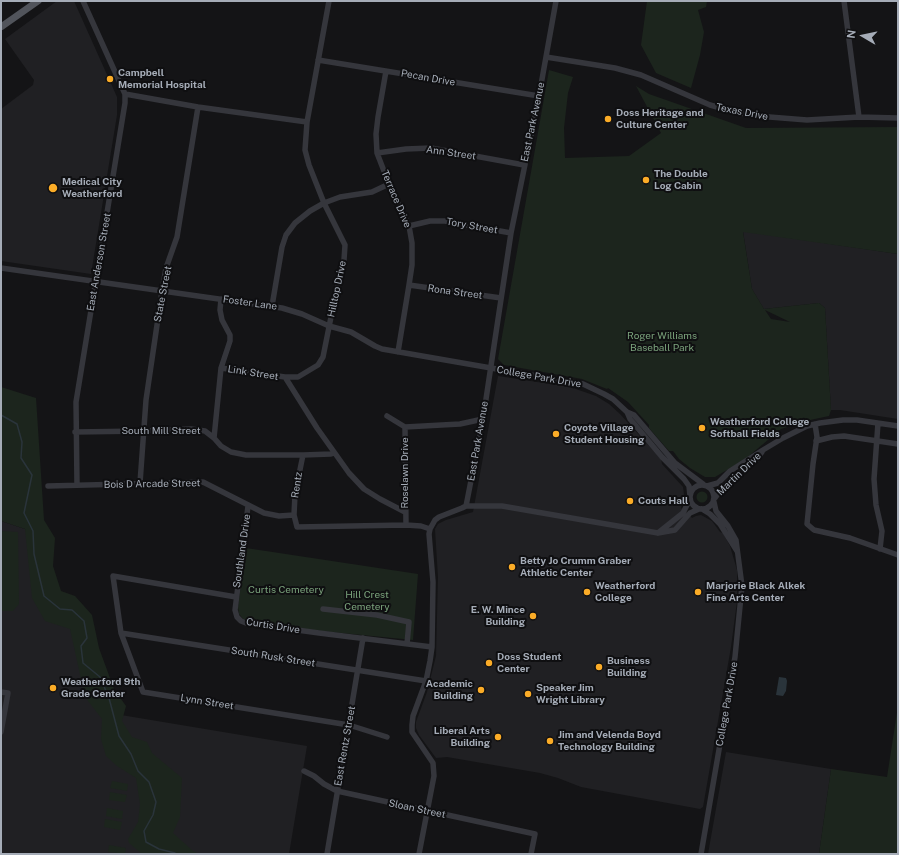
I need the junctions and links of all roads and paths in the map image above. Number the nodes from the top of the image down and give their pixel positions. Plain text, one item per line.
1 (38, 1) edge
2 (83, 1) edge
3 (329, 1) edge
4 (556, 1) edge
5 (844, 1) edge
6 (1, 27) edge
7 (546, 56) junction
8 (318, 60) junction
9 (386, 71) junction
10 (125, 94) junction
11 (539, 96) junction
12 (198, 107) junction
13 (859, 117) junction
14 (898, 118) edge
15 (307, 122) junction
16 (377, 153) junction
17 (524, 165) junction
18 (389, 184) junction
19 (324, 203) junction
20 (409, 226) junction
21 (511, 233) junction
22 (1, 268) edge
23 (96, 281) junction
24 (409, 285) junction
25 (162, 291) junction
26 (501, 298) junction
27 (221, 299) junction
28 (272, 306) junction
29 (329, 326) junction
30 (398, 352) junction
31 (221, 368) junction
32 (490, 368) junction
33 (285, 378) junction
34 (627, 412) junction
35 (387, 416) dead end
36 (483, 419) junction
37 (878, 423) junction
38 (814, 424) junction
39 (405, 426) junction
40 (898, 426) edge
41 (143, 431) junction
42 (76, 432) junction
43 (214, 438) junction
44 (877, 440) junction
45 (816, 442) junction
46 (898, 444) edge
47 (763, 450) junction
48 (334, 453) junction
49 (303, 455) junction
50 (140, 483) junction
51 (77, 485) junction
52 (705, 485) junction
53 (48, 486) dead end
54 (690, 498) junction
55 (714, 500) junction
56 (248, 506) junction
57 (466, 506) junction
58 (700, 509) junction
59 (405, 512) junction
60 (294, 515) junction
61 (406, 525) junction
62 (430, 529) junction
63 (658, 533) junction
64 (880, 548) junction
65 (738, 553) junction
66 (898, 555) edge
67 (236, 597) junction
68 (323, 609) dead end
69 (121, 633) junction
70 (363, 638) junction
71 (407, 644) junction
72 (432, 647) junction
73 (358, 670) junction
74 (426, 681) junction
75 (1, 692) edge
76 (349, 724) junction
77 (1, 732) edge
78 (388, 737) dead end
79 (304, 771) dead end
80 (337, 791) junction
81 (427, 811) junction
82 (327, 854) edge
83 (419, 854) edge
84 (531, 854) edge
85 (701, 854) edge

1 - 6 main road
2 - 10 street, East Anderson Street
3 - 8 street, Hilltop Drive
4 - 7 street, East Park Avenue
5 - 13 street
7 - 11 street, East Park Avenue
7 - 13 street, Texas Drive
8 - 9 street, Pecan Drive
8 - 15 street, Hilltop Drive
9 - 11 street, Pecan Drive
9 - 16 street, Terrace Drive
10 - 12 street
10 - 23 street, East Anderson Street
11 - 17 street, East Park Avenue
12 - 15 street
12 - 25 street, State Street
13 - 14 street, Texas Drive
15 - 19 street, Hilltop Drive
16 - 17 street, Ann Street
16 - 18 street, Terrace Drive
17 - 21 street, East Park Avenue
18 - 19 street
18 - 20 street, Terrace Drive
19 - 28 street
19 - 29 street, Hilltop Drive
20 - 21 street, Tory Street
20 - 24 street, Terrace Drive
21 - 26 street, East Park Avenue
22 - 23 street, Foster Lane
23 - 25 street, Foster Lane
23 - 42 street, East Anderson Street
24 - 26 street, Rona Street
24 - 30 street, Terrace Drive
25 - 27 street, Foster Lane
25 - 41 street, State Street
26 - 32 street, East Park Avenue
27 - 28 street, Foster Lane
27 - 31 street
28 - 29 street, Foster Lane
29 - 30 street, Foster Lane
29 - 33 street, Hilltop Drive
30 - 32 street, Foster Lane
31 - 33 street, Link Street
31 - 43 street
32 - 34 street, College Park Drive
32 - 36 street, East Park Avenue
33 - 48 street
34 - 52 street, College Park Drive
34 - 54 street, College Park Drive
35 - 39 street
36 - 39 street, Roselawn Drive
36 - 57 street, East Park Avenue
37 - 38 street, Martin Drive
37 - 40 street, Martin Drive
37 - 44 street
38 - 45 street
38 - 47 street, Martin Drive
39 - 59 street, Roselawn Drive
41 - 42 street, South Mill Street
41 - 43 street, South Mill Street
41 - 50 street, State Street
42 - 51 street, East Anderson Street
43 - 49 street, South Mill Street
44 - 45 street
44 - 46 street
44 - 64 street
45 - 64 street
47 - 52 street, Martin Drive
47 - 55 street, Martin Drive
48 - 49 street, South Mill Street
48 - 59 street
49 - 60 street, Rentz
50 - 51 street, Bois D Arcade Street
50 - 56 street, Bois D Arcade Street
51 - 53 street, Bois D Arcade Street
52 - 54 street
52 - 55 street
54 - 58 street
54 - 63 street
55 - 58 street
55 - 65 street, College Park Drive
56 - 60 street, Bois D Arcade Street
56 - 67 street, Southland Drive
57 - 62 street
57 - 63 street
58 - 63 street
58 - 65 street, College Park Drive
59 - 61 street, Roselawn Drive
60 - 61 street
61 - 62 street
62 - 72 street
64 - 66 street
65 - 85 street, College Park Drive
67 - 69 street, Lynn Street
67 - 70 street, Curtis Drive
68 - 71 street
69 - 73 street, South Rusk Street
69 - 76 street, Lynn Street
70 - 71 street, Curtis Drive
70 - 73 street, East Rentz Street
71 - 72 street, Curtis Drive
72 - 74 street
73 - 74 street, South Rusk Street
73 - 76 street, East Rentz Street
74 - 81 street
75 - 77 street
76 - 78 street, Lynn Street
76 - 80 street, East Rentz Street
79 - 80 street, Sloan Street
80 - 81 street, Sloan Street
80 - 82 street, East Rentz Street
81 - 83 street
81 - 84 street, Sloan Street

